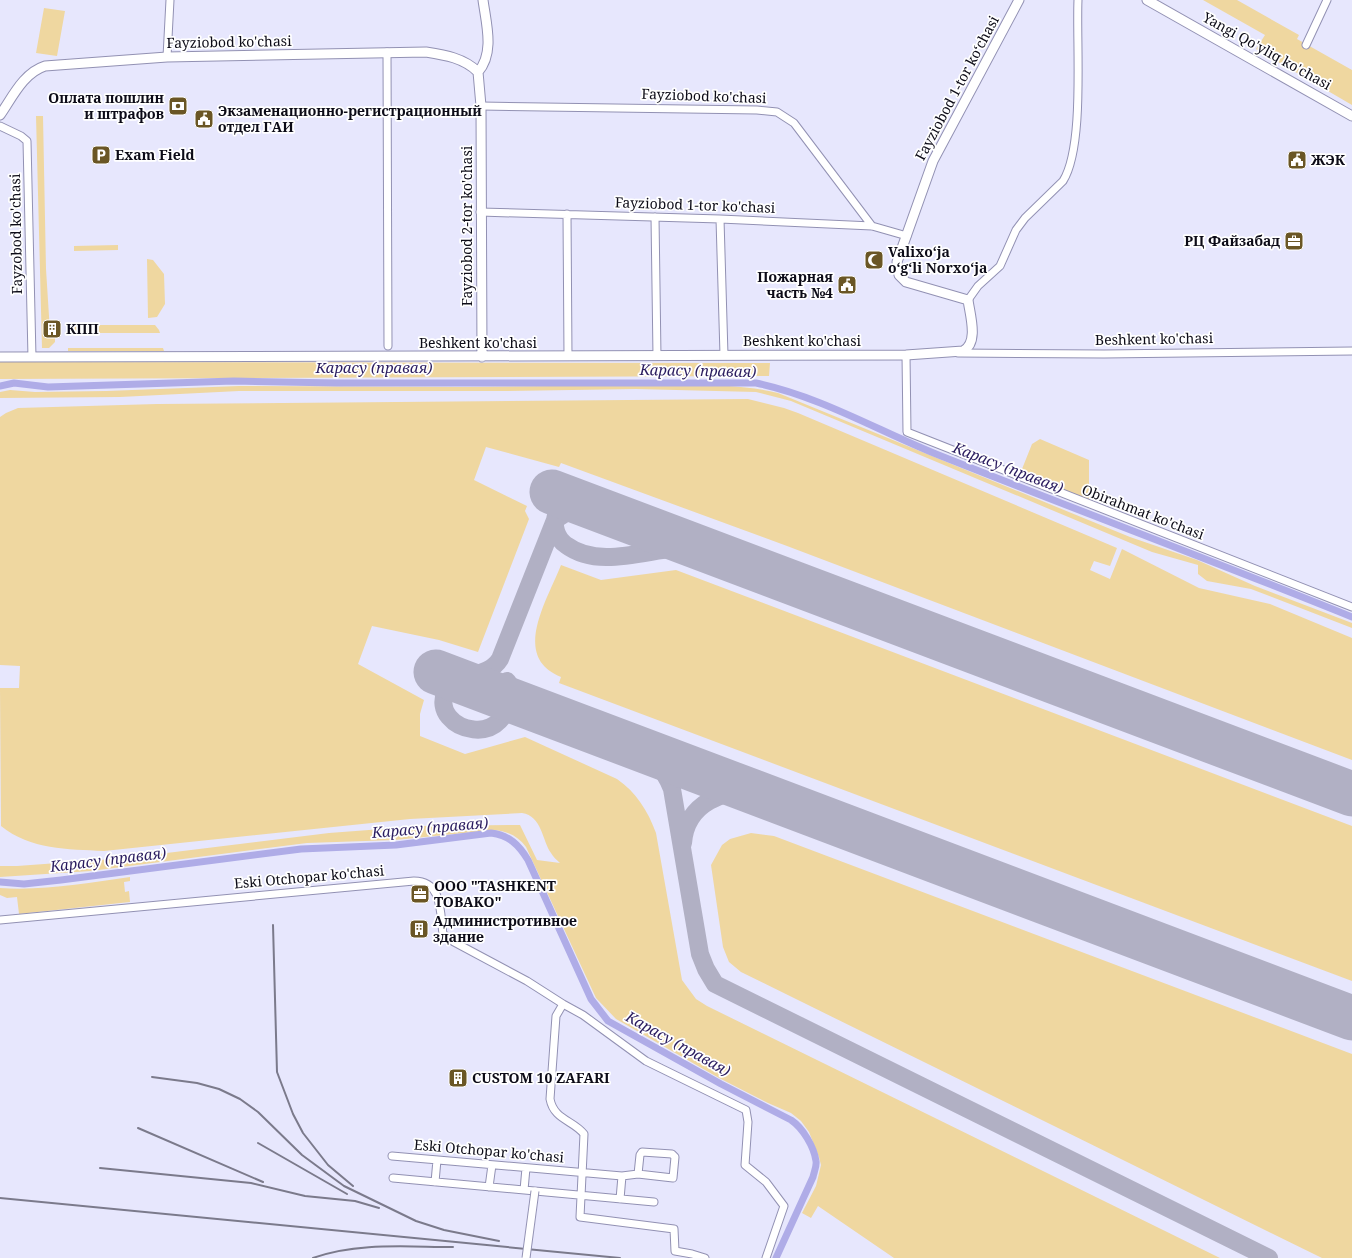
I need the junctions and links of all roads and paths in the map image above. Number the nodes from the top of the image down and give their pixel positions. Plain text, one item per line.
1 (170, 0) edge
2 (483, 0) edge
3 (1019, 0) edge
4 (1078, 0) edge
5 (1147, 0) edge
6 (1328, 0) edge
7 (1306, 46) dead end
8 (387, 52) junction
9 (167, 57) junction
10 (478, 72) junction
11 (480, 106) junction
12 (0, 115) edge
13 (1352, 116) edge
14 (0, 126) edge
15 (480, 212) junction
16 (567, 214) junction
17 (655, 217) junction
18 (720, 219) junction
19 (872, 226) junction
20 (907, 236) junction
21 (968, 300) junction
22 (973, 338) junction
23 (388, 346) dead end
24 (1352, 351) edge
25 (957, 353) junction
26 (979, 353) junction
27 (724, 355) junction
28 (906, 355) junction
29 (568, 356) junction
30 (657, 356) junction
31 (0, 357) edge
32 (32, 357) junction
33 (482, 357) junction
34 (1352, 606) edge
35 (0, 920) edge
36 (563, 1004) junction
37 (392, 1156) dead end
38 (437, 1160) junction
39 (492, 1165) junction
40 (526, 1168) junction
41 (583, 1172) junction
42 (638, 1174) junction
43 (622, 1176) junction
44 (393, 1178) dead end
45 (435, 1182) junction
46 (490, 1187) junction
47 (524, 1190) junction
48 (534, 1190) junction
49 (582, 1195) junction
50 (620, 1199) junction
51 (654, 1202) dead end
52 (526, 1258) edge
53 (704, 1258) edge
54 (766, 1258) edge

1 - 9 street
2 - 10 street
3 - 20 street, Fayziobod 1-tor koʻchasi
4 - 21 street
5 - 13 street, Yangi Qo'yliq ko'chasi
6 - 7 street
8 - 9 street, Fayziobod ko'chasi
8 - 10 street, Fayziobod ko'chasi
8 - 23 street
9 - 12 street, Fayziobod ko'chasi
10 - 11 street, Fayziobod 2-tor ko'chasi
11 - 15 street, Fayziobod 2-tor ko'chasi
11 - 19 street, Fayziobod ko'chasi
14 - 32 street, Fayzobod ko'chasi
15 - 16 street, Fayziobod 1-tor ko'chasi
15 - 33 street, Fayziobod 2-tor ko'chasi
16 - 17 street, Fayziobod 1-tor ko'chasi
16 - 29 street
17 - 18 street, Fayziobod 1-tor ko'chasi
17 - 30 street
18 - 19 street, Fayziobod 1-tor ko'chasi
18 - 27 street
19 - 20 street, Fayziobod 1-tor ko'chasi
20 - 21 street, Fayziobod 1-tor koʻchasi
21 - 22 street
22 - 25 street, Beshkent ko'chasi
22 - 26 street
24 - 26 street, Beshkent ko'chasi
25 - 26 street, Beshkent ko'chasi
25 - 28 street, Beshkent ko'chasi
27 - 28 street, Beshkent ko'chasi
27 - 30 street, Beshkent ko'chasi
28 - 34 street, Obirahmat ko'chasi
29 - 30 street, Beshkent ko'chasi
29 - 33 street, Beshkent ko'chasi
31 - 32 street, Beshkent ko'chasi
32 - 33 street, Beshkent ko'chasi
35 - 36 street, Eski Otchopar ko'chasi
36 - 41 street, Eski Otchopar ko'chasi
36 - 54 street, Eski Otchopar ko'chasi
37 - 38 street, Eski Otchopar ko'chasi
38 - 39 street, Eski Otchopar ko'chasi
38 - 45 street
39 - 40 street, Eski Otchopar ko'chasi
39 - 46 street
40 - 41 street, Eski Otchopar ko'chasi
40 - 47 street
41 - 43 street, Eski Otchopar ko'chasi
41 - 49 street, Eski Otchopar ko'chasi
42 - 42 street, Eski Otchopar ko'chasi
42 - 43 street, Eski Otchopar ko'chasi
43 - 50 street
44 - 45 street
45 - 46 street
46 - 47 street
47 - 48 street
48 - 49 street
48 - 52 street, bridge
49 - 50 street
49 - 53 street, Eski Otchopar ko'chasi
50 - 51 street

